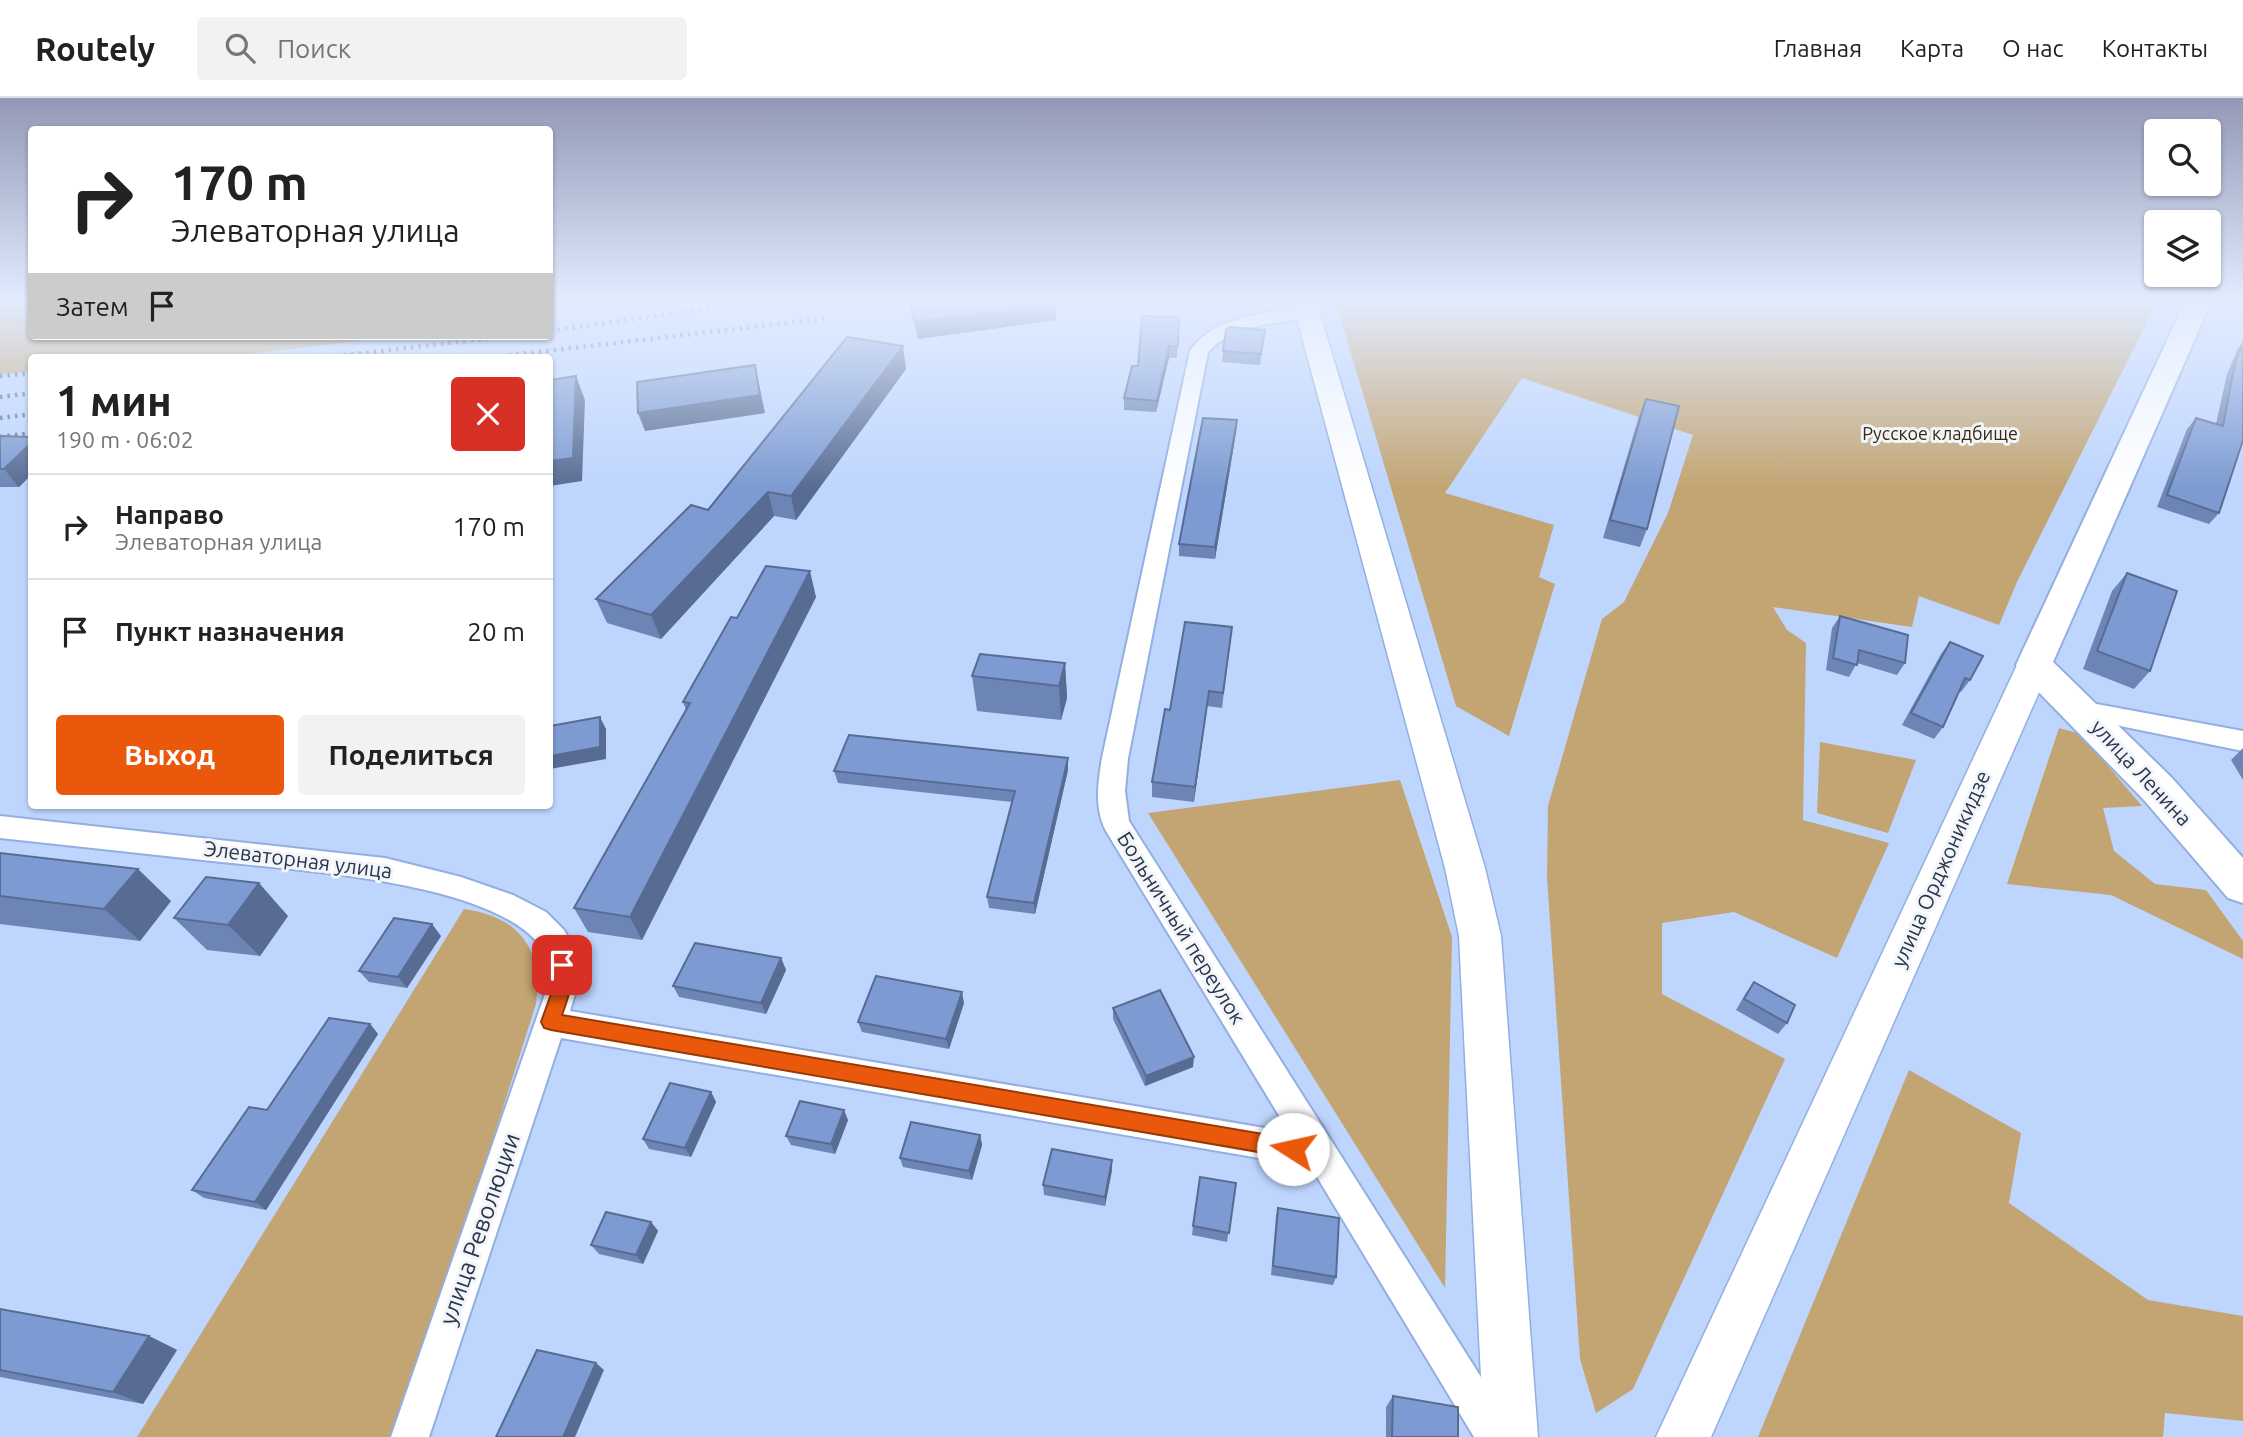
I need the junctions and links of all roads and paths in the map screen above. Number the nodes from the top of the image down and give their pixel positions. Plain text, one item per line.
1 (1197, 362) edge
2 (1322, 362) edge
3 (2171, 362) edge
4 (2034, 665) junction
5 (2080, 710) junction
6 (2243, 741) edge
7 (0, 827) edge
8 (2243, 886) edge
9 (551, 1022) junction
10 (1320, 1153) junction
11 (410, 1437) edge
12 (1496, 1437) edge
13 (1511, 1437) edge
14 (1683, 1437) edge

1 - 10 street, Больничный переулок
2 - 13 street
3 - 4 main road, улица Орджоникидзе
4 - 5 main road, улица Ленина
4 - 14 street, улица Орджоникидзе
5 - 6 street
5 - 8 main road, улица Ленина
7 - 9 street, Элеваторная улица
9 - 10 street
9 - 11 street, улица Революции
10 - 12 street, Больничный переулок

